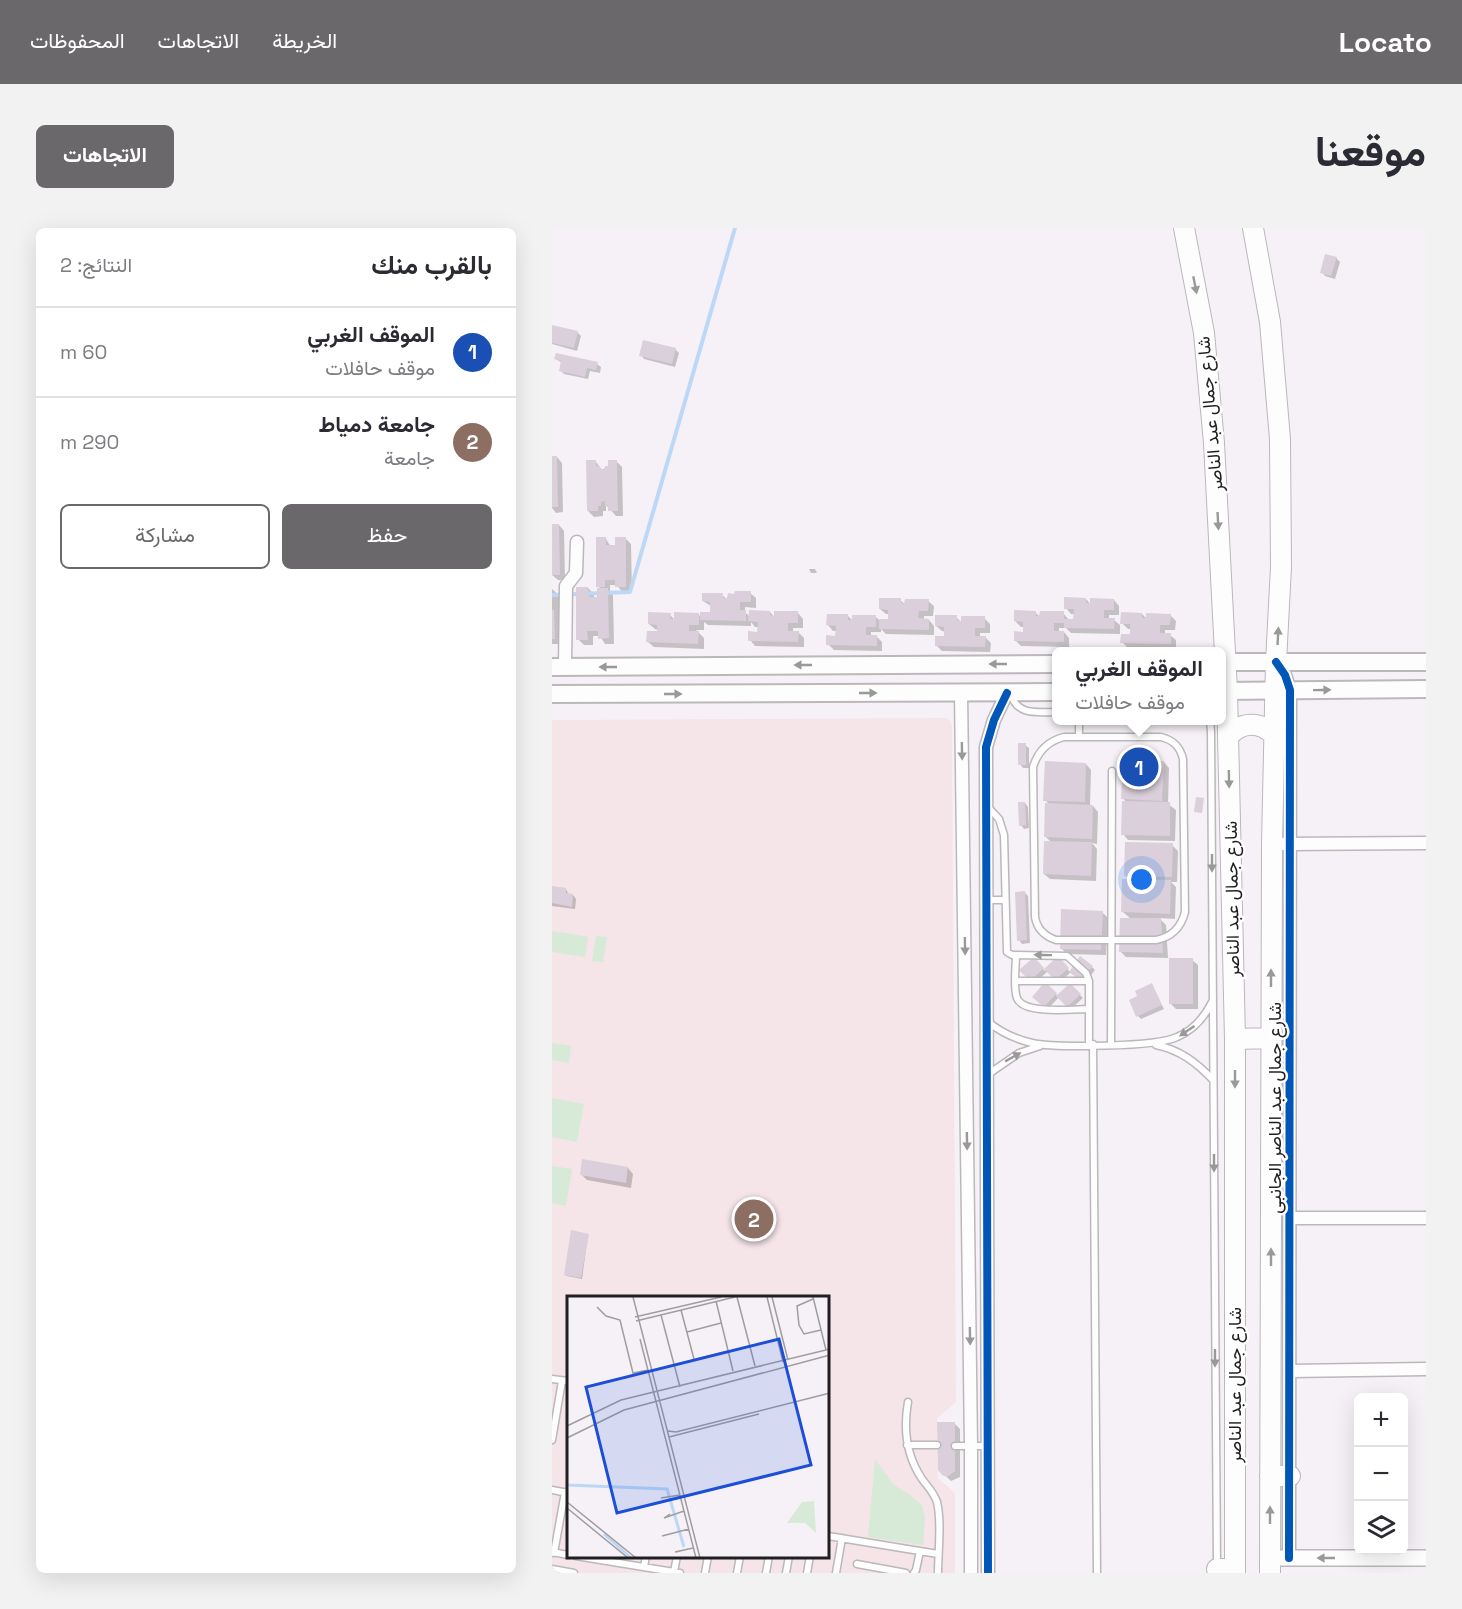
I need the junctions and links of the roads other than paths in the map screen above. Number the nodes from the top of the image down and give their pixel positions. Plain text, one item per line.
1 (1184, 228) edge
2 (1253, 228) edge
3 (577, 542) dead end
4 (1222, 647) edge
5 (1226, 662) edge
6 (1276, 662) junction
7 (1426, 662) edge
8 (1052, 664) edge
9 (559, 667) edge
10 (1426, 689) edge
11 (1283, 690) junction
12 (1226, 691) edge
13 (1052, 692) edge
14 (961, 693) junction
15 (1009, 693) junction
16 (552, 694) edge
17 (1052, 712) edge
18 (1079, 725) edge
19 (1220, 725) edge
20 (1223, 725) edge
21 (1274, 735) junction
22 (1079, 737) junction
23 (1228, 737) junction
24 (1112, 771) dead end
25 (985, 805) junction
26 (1426, 843) edge
27 (1281, 844) junction
28 (986, 900) junction
29 (1005, 900) junction
30 (1112, 940) junction
31 (1016, 955) junction
32 (1016, 981) junction
33 (1089, 981) junction
34 (1213, 1000) junction
35 (1089, 1009) junction
36 (986, 1021) junction
37 (1271, 1038) junction
38 (1235, 1039) junction
39 (1149, 1043) junction
40 (1091, 1044) junction
41 (1112, 1044) junction
42 (1044, 1045) junction
43 (986, 1076) junction
44 (1213, 1080) junction
45 (1281, 1115) junction
46 (1290, 1218) junction
47 (1426, 1218) edge
48 (1281, 1301) junction
49 (1426, 1369) edge
50 (1290, 1371) junction
51 (552, 1379) edge
52 (565, 1381) edge
53 (908, 1402) dead end
54 (555, 1407) edge
55 (553, 1432) edge
56 (552, 1440) edge
57 (907, 1445) junction
58 (938, 1445) dead end
59 (955, 1446) dead end
60 (971, 1446) junction
61 (987, 1446) junction
62 (1270, 1476) junction
63 (1290, 1476) junction
64 (552, 1490) edge
65 (567, 1492) edge
66 (830, 1536) edge
67 (842, 1538) junction
68 (920, 1551) junction
69 (553, 1552) edge
70 (938, 1554) junction
71 (596, 1558) edge
72 (646, 1558) edge
73 (708, 1558) edge
74 (740, 1558) edge
75 (769, 1558) edge
76 (789, 1558) edge
77 (810, 1558) edge
78 (1426, 1558) edge
79 (611, 1559) edge
80 (1277, 1563) edge
81 (857, 1564) dead end
82 (644, 1567) junction
83 (552, 1569) edge
84 (1226, 1571) edge
85 (574, 1573) edge
86 (677, 1573) edge
87 (705, 1573) edge
88 (737, 1573) edge
89 (766, 1573) edge
90 (786, 1573) edge
91 (807, 1573) edge
92 (836, 1573) edge
93 (906, 1573) edge
94 (914, 1573) edge
95 (938, 1573) edge
96 (971, 1573) edge
97 (988, 1573) edge
98 (1096, 1573) edge

1 -> 4 main road, شارع جمال عبد الناصر
6 -> 2 main road, شارع جمال عبد الناصر
3 - 9 street
5 - 6 main road
6 - 7 main road
6 - 11 main road, شارع جمال عبد الناصر
8 -> 9 main road
11 -> 10 main road
11 - 12 main road
11 - 21 main road, شارع جمال عبد الناصر
11 - 27 street, شارع جمال عبد الناصر الجانبى
13 - 15 main road
14 - 15 main road
16 -> 14 main road
14 -> 60 street
15 - 17 lane
15 - 25 street
18 - 22 lane
19 -> 34 lane
20 - 23 main road, شارع جمال عبد الناصر
21 - 23 main road
21 - 27 main road, شارع جمال عبد الناصر
22 - 30 lane
22 - 30 lane
23 -> 38 main road, شارع جمال عبد الناصر
24 - 30 lane
25 - 28 street
25 - 29 lane
26 - 27 street
37 -> 27 main road, شارع جمال عبد الناصر
27 - 45 street, شارع جمال عبد الناصر الجانبى
28 - 29 lane
28 - 36 street
29 - 31 lane
30 - 41 lane
31 - 32 lane
33 -> 31 lane
32 - 33 lane
32 - 35 lane
33 - 35 lane
34 -> 39 lane
34 - 44 lane
35 - 40 lane
36 - 42 lane
36 - 43 street
37 - 38 main road
37 - 45 main road, شارع جمال عبد الناصر
38 -> 84 main road, شارع جمال عبد الناصر
39 - 41 lane
39 - 44 lane
40 - 41 lane
40 - 42 lane
40 - 98 lane
43 -> 42 lane
43 - 61 street
44 -> 84 lane
45 - 46 street, شارع جمال عبد الناصر الجانبى
48 -> 45 main road, شارع جمال عبد الناصر
46 - 47 street
46 - 48 street, شارع جمال عبد الناصر الجانبى
48 - 50 street, شارع جمال عبد الناصر الجانبى
48 - 62 main road, شارع جمال عبد الناصر
49 - 50 street
50 - 63 street, شارع جمال عبد الناصر الجانبى
51 - 52 lane
52 - 54 lane
53 - 57 lane
54 - 55 lane
55 - 56 lane
57 - 58 lane
57 - 70 lane
59 - 60 lane
60 - 61 lane
60 - 96 street
61 - 97 street
62 - 63 main road
80 -> 62 main road, شارع جمال عبد الناصر
63 - 80 street, شارع جمال عبد الناصر الجانبى
64 - 65 lane
65 - 69 lane
66 - 67 lane
67 - 68 lane
67 - 92 lane
68 - 70 lane
68 - 94 lane
70 - 95 lane
71 - 79 lane
72 - 82 lane
73 - 87 lane
74 - 88 lane
75 - 89 lane
76 - 90 lane
77 - 91 lane
78 -> 80 street
79 - 82 lane
81 - 93 lane
82 - 86 lane
83 - 85 lane

